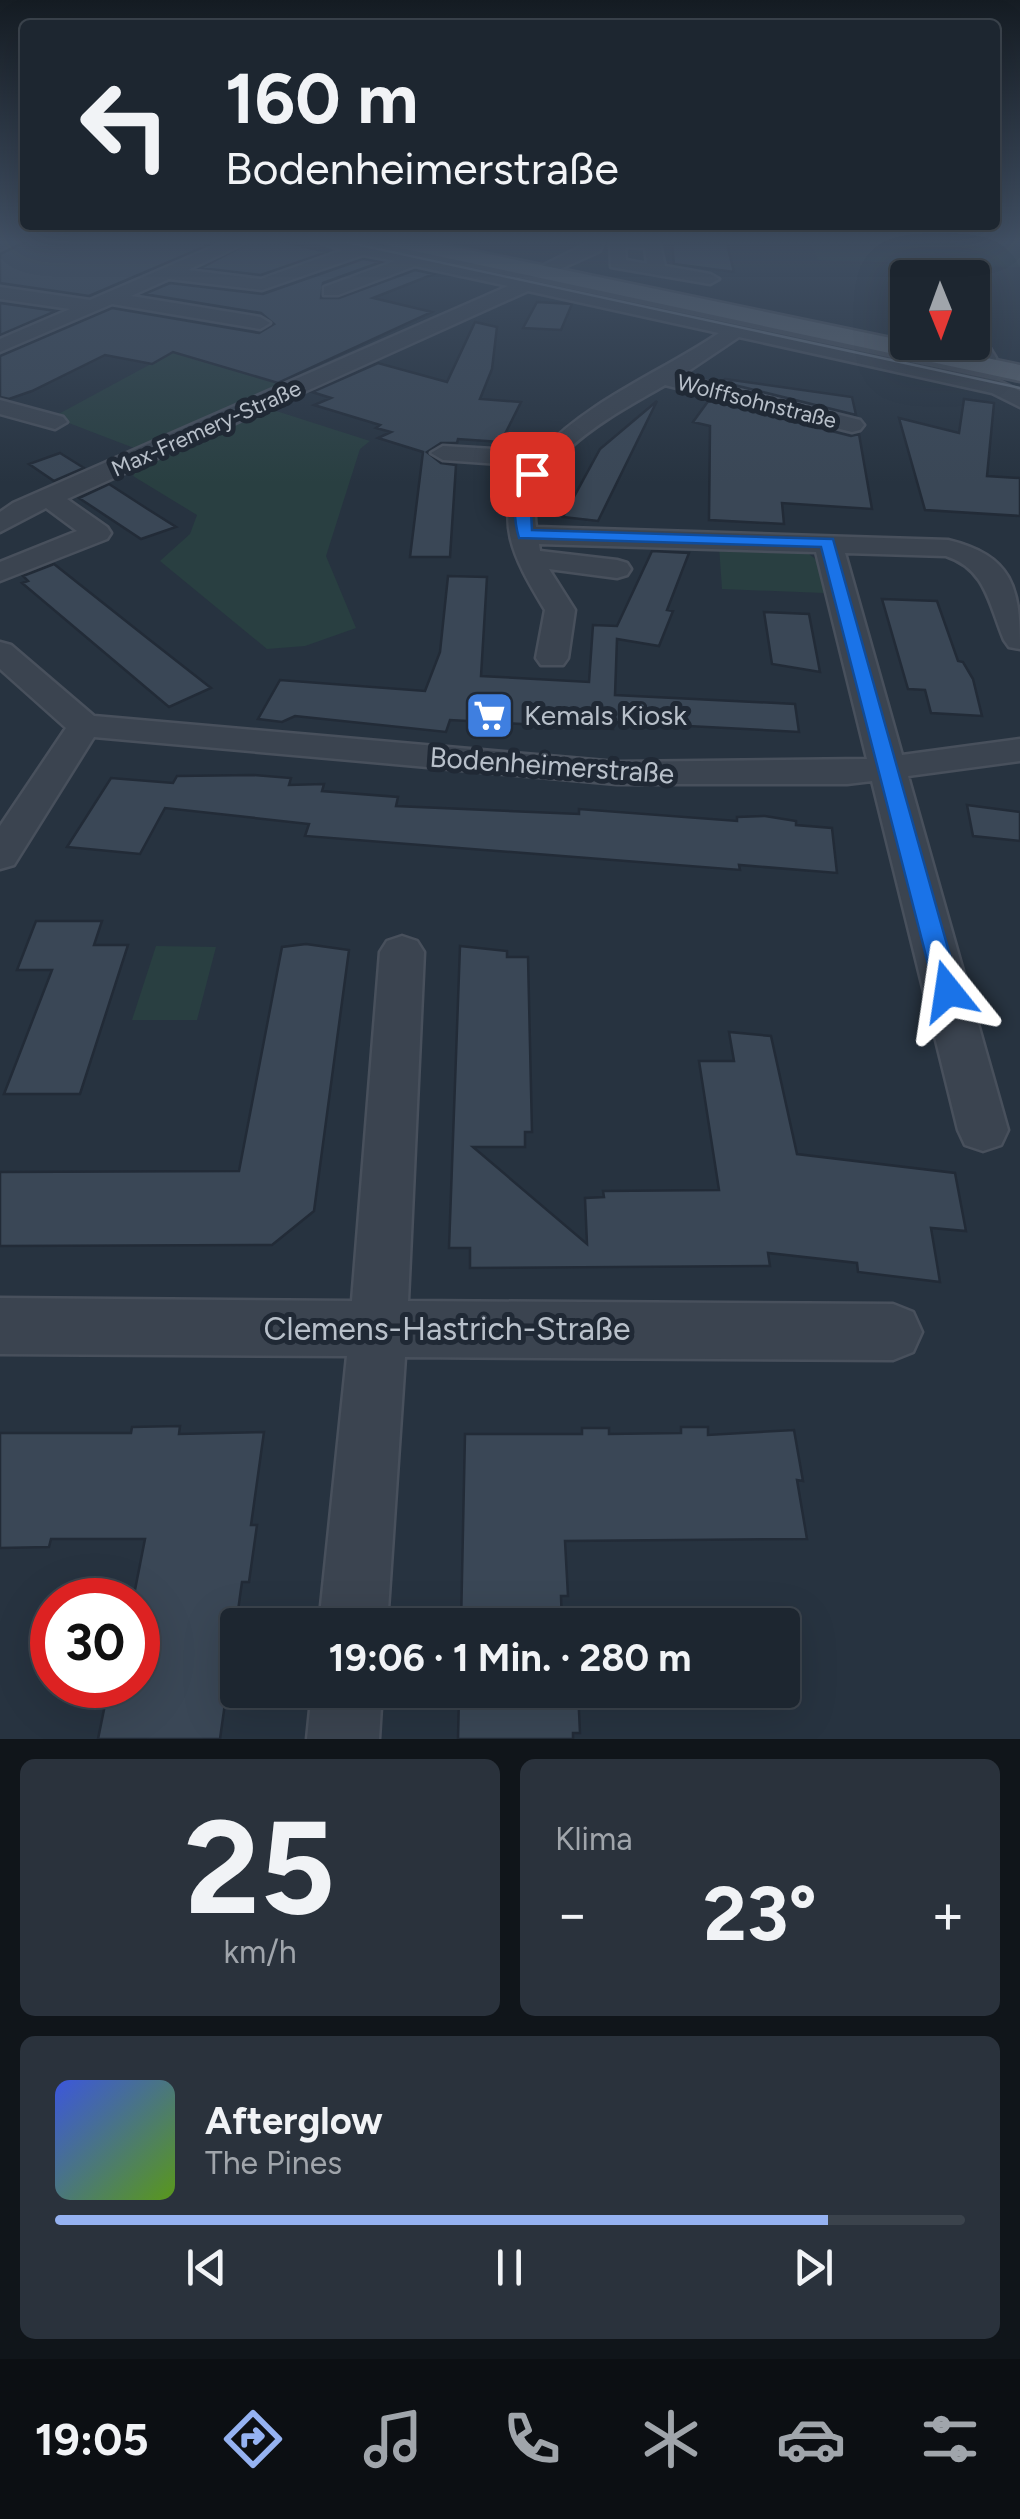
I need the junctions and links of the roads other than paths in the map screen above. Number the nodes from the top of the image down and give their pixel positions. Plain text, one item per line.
1 (57, 321) edge
2 (253, 321) edge
3 (446, 321) edge
4 (664, 321) edge
5 (775, 321) edge
6 (260, 322) dead end
7 (732, 333) junction
8 (0, 346) edge
9 (388, 348) junction
10 (421, 357) dead end
11 (986, 360) edge
12 (985, 366) junction
13 (1020, 373) edge
14 (663, 378) junction
15 (1020, 400) edge
16 (0, 408) edge
17 (55, 422) dead end
18 (852, 425) dead end
19 (443, 452) dead end
20 (545, 460) junction
21 (44, 499) junction
22 (0, 524) edge
23 (835, 536) junction
24 (526, 547) junction
25 (617, 569) dead end
26 (0, 572) edge
27 (1007, 583) edge
28 (1020, 640) edge
29 (0, 652) edge
30 (552, 658) dead end
31 (84, 726) junction
32 (1020, 750) edge
33 (889, 770) junction
34 (0, 856) edge
35 (402, 952) dead end
36 (983, 1130) dead end
37 (0, 1326) edge
38 (378, 1328) junction
39 (893, 1332) dead end
40 (354, 1608) edge
41 (346, 1708) edge
42 (343, 1739) edge

1 - 8 street
2 - 6 street
3 - 9 street, Max-Fremery-Straße
4 - 7 street
5 - 12 main road
7 - 14 street, Wolffsohnstraße
7 - 15 street
9 - 10 street
9 - 21 street, Max-Fremery-Straße
11 - 12 street
12 - 13 main road
14 - 18 street, Wolffsohnstraße
14 - 20 street, Wolffsohnstraße
16 - 17 street
19 - 20 street
20 - 24 street, Wolffsohnstraße
21 - 22 street, Max-Fremery-Straße
21 - 26 street
23 - 24 street
23 - 27 street
23 - 33 street
24 - 25 street
24 - 30 street
27 - 28 street
29 - 31 street
31 - 33 street, Bodenheimerstraße
31 - 34 street
32 - 33 street, Bodenheimerstraße
33 - 36 street
35 - 38 street
37 - 38 street, Clemens-Hastrich-Straße
38 - 39 street, Clemens-Hastrich-Straße
38 - 40 street
41 - 42 street

